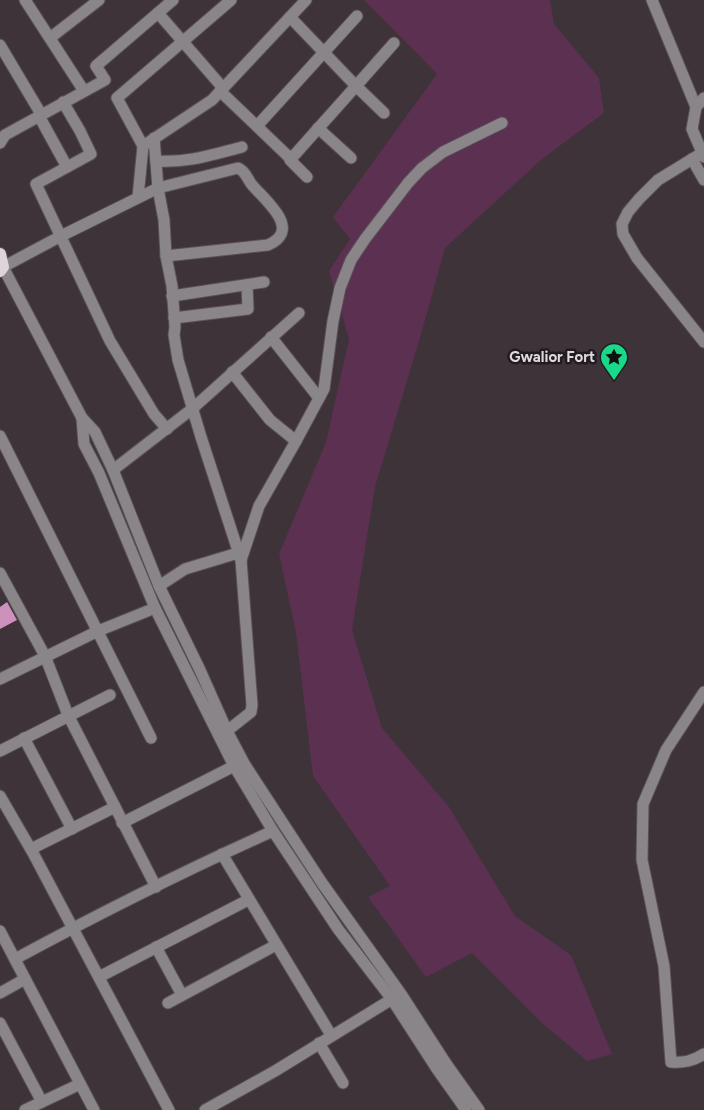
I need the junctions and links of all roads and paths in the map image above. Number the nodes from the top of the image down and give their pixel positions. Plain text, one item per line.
1 (25, 0) edge
2 (99, 0) edge
3 (173, 0) edge
4 (231, 0) edge
5 (306, 0) edge
6 (652, 0) edge
7 (158, 14) junction
8 (357, 16) dead end
9 (290, 17) junction
10 (50, 38) junction
11 (183, 43) junction
12 (394, 43) dead end
13 (0, 45) edge
14 (325, 53) junction
15 (356, 86) junction
16 (221, 90) junction
17 (84, 91) junction
18 (63, 102) junction
19 (700, 103) edge
20 (384, 112) dead end
21 (40, 115) junction
22 (502, 123) dead end
23 (257, 126) junction
24 (318, 128) junction
25 (2, 135) edge
26 (154, 138) junction
27 (143, 146) junction
28 (242, 147) dead end
29 (699, 156) edge
30 (351, 158) dead end
31 (291, 159) junction
32 (156, 161) junction
33 (67, 167) junction
34 (307, 177) dead end
35 (704, 180) edge
36 (158, 188) junction
37 (138, 197) junction
38 (60, 236) junction
39 (166, 256) junction
40 (1, 261) edge
41 (264, 282) dead end
42 (247, 285) junction
43 (172, 296) junction
44 (299, 313) dead end
45 (174, 318) junction
46 (271, 338) junction
47 (704, 342) edge
48 (232, 372) junction
49 (319, 398) junction
50 (192, 409) junction
51 (82, 418) junction
52 (167, 429) junction
53 (0, 436) edge
54 (296, 441) junction
55 (113, 470) junction
56 (240, 556) junction
57 (0, 573) edge
58 (159, 586) junction
59 (155, 608) junction
60 (98, 632) junction
61 (45, 656) junction
62 (0, 679) edge
63 (704, 692) edge
64 (110, 695) dead end
65 (68, 715) junction
66 (227, 731) junction
67 (24, 738) junction
68 (151, 738) dead end
69 (0, 751) edge
70 (234, 766) junction
71 (0, 796) edge
72 (115, 807) junction
73 (122, 823) junction
74 (72, 829) junction
75 (273, 831) junction
76 (31, 849) junction
77 (222, 854) junction
78 (156, 887) junction
79 (248, 900) junction
80 (73, 928) junction
81 (0, 931) edge
82 (276, 945) junction
83 (156, 947) junction
84 (15, 959) junction
85 (99, 977) junction
86 (25, 979) junction
87 (0, 993) edge
88 (182, 995) junction
89 (396, 996) junction
90 (168, 1003) dead end
91 (0, 1023) edge
92 (331, 1035) junction
93 (319, 1043) junction
94 (704, 1054) edge
95 (80, 1084) junction
96 (343, 1084) dead end
97 (42, 1102) junction
98 (25, 1110) edge
99 (94, 1110) edge
100 (169, 1110) edge
101 (206, 1110) edge
102 (466, 1110) edge
103 (479, 1110) edge

1 - 10 street
2 - 10 street
3 - 7 street
4 - 11 street
5 - 9 street
6 - 19 street
7 - 11 street
7 - 17 street
8 - 14 street
9 - 14 street
9 - 16 street
10 - 17 street
11 - 16 street
11 - 27 street
12 - 15 street
13 - 21 street
14 - 15 street
14 - 23 street
15 - 20 street
15 - 24 street
16 - 23 street
16 - 26 street
17 - 18 street
18 - 21 street
18 - 33 street
19 - 29 street
21 - 25 street
21 - 33 street
22 - 49 street
23 - 31 street
24 - 30 street
24 - 31 street
26 - 27 street
26 - 32 street
27 - 37 street
28 - 32 street
29 - 35 street
29 - 47 street
31 - 34 street
32 - 36 street
33 - 38 street
36 - 37 street
36 - 39 street
36 - 39 street
37 - 38 street
38 - 40 street
38 - 52 street
39 - 43 street
40 - 51 street
41 - 42 street
42 - 43 street
42 - 45 street
43 - 45 street
44 - 46 street
45 - 50 street
46 - 48 street
46 - 49 street
48 - 50 street
48 - 54 street
49 - 54 street
50 - 52 street
50 - 56 street
51 - 55 street
51 - 59 street
52 - 55 street
53 - 60 street
54 - 56 street
55 - 58 street
56 - 58 street
56 - 66 street
57 - 61 street
58 - 66 street
59 - 60 street
59 - 70 street
60 - 61 street
60 - 68 street
61 - 62 street
61 - 65 street
63 - 94 street
64 - 65 street
65 - 67 street
65 - 72 street
66 - 89 street
67 - 69 street
67 - 74 street
70 - 73 street
70 - 75 street
71 - 76 street
72 - 73 street
72 - 74 street
73 - 78 street
74 - 76 street
75 - 77 street
75 - 89 street
76 - 80 street
77 - 78 street
77 - 79 street
78 - 80 street
79 - 82 street
79 - 83 street
80 - 84 street
80 - 85 street
81 - 84 street
82 - 88 street
82 - 92 street
83 - 85 street
83 - 88 street
84 - 86 street
85 - 100 street
86 - 87 street
86 - 95 street
88 - 90 street
89 - 92 street
89 - 102 street
89 - 103 street
91 - 97 street
92 - 93 street
93 - 96 street
93 - 101 street
95 - 97 street
95 - 99 street
97 - 98 street

